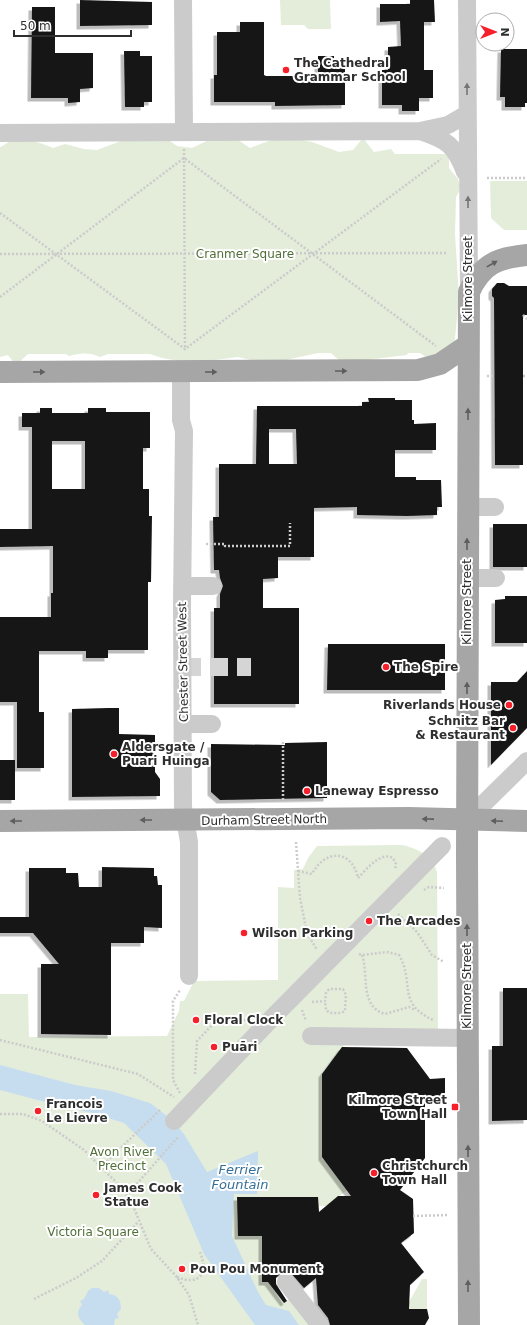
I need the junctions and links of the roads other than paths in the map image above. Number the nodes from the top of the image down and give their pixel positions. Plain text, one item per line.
1 (183, 0) edge
2 (467, 0) edge
3 (467, 114) junction
4 (420, 131) junction
5 (184, 132) junction
6 (0, 133) edge
7 (468, 179) junction
8 (527, 255) edge
9 (468, 292) junction
10 (468, 345) junction
11 (0, 372) edge
12 (181, 372) junction
13 (468, 507) junction
14 (496, 507) dead end
15 (467, 578) junction
16 (496, 578) dead end
17 (182, 586) junction
18 (213, 586) dead end
19 (183, 724) junction
20 (212, 724) dead end
21 (527, 761) edge
22 (185, 820) junction
23 (467, 820) junction
24 (0, 821) edge
25 (527, 821) edge
26 (442, 846) dead end
27 (189, 976) road end
28 (311, 1036) road end
29 (468, 1038) junction
30 (176, 1129) road end
31 (286, 1282) dead end
32 (320, 1325) edge
33 (469, 1325) edge

1 - 5 street
3 -> 2 street, Kilmore Street
3 - 4 street
3 - 7 street, Kilmore Street
4 - 5 street
4 - 7 street
5 - 6 street
9 -> 7 street, Kilmore Street
9 -> 8 main road
9 - 10 main road, Kilmore Street
12 -> 10 main road
13 -> 10 main road, Kilmore Street
11 -> 12 main road
12 - 17 street, Chester Street West
13 - 14 street
15 -> 13 main road, Kilmore Street
15 - 16 street
23 -> 15 main road, Kilmore Street
17 - 18 street
17 - 19 street, Chester Street West
19 - 20 street
19 - 22 street, Chester Street West
21 - 23 street
23 -> 22 main road, Durham Street North
22 -> 24 main road, Durham Street North
22 - 27 street, Chester Street West
25 -> 23 main road, Durham Street North
29 -> 23 main road, Kilmore Street
26 - 30 street
28 - 29 street
33 -> 29 main road, Kilmore Street
31 - 32 street

